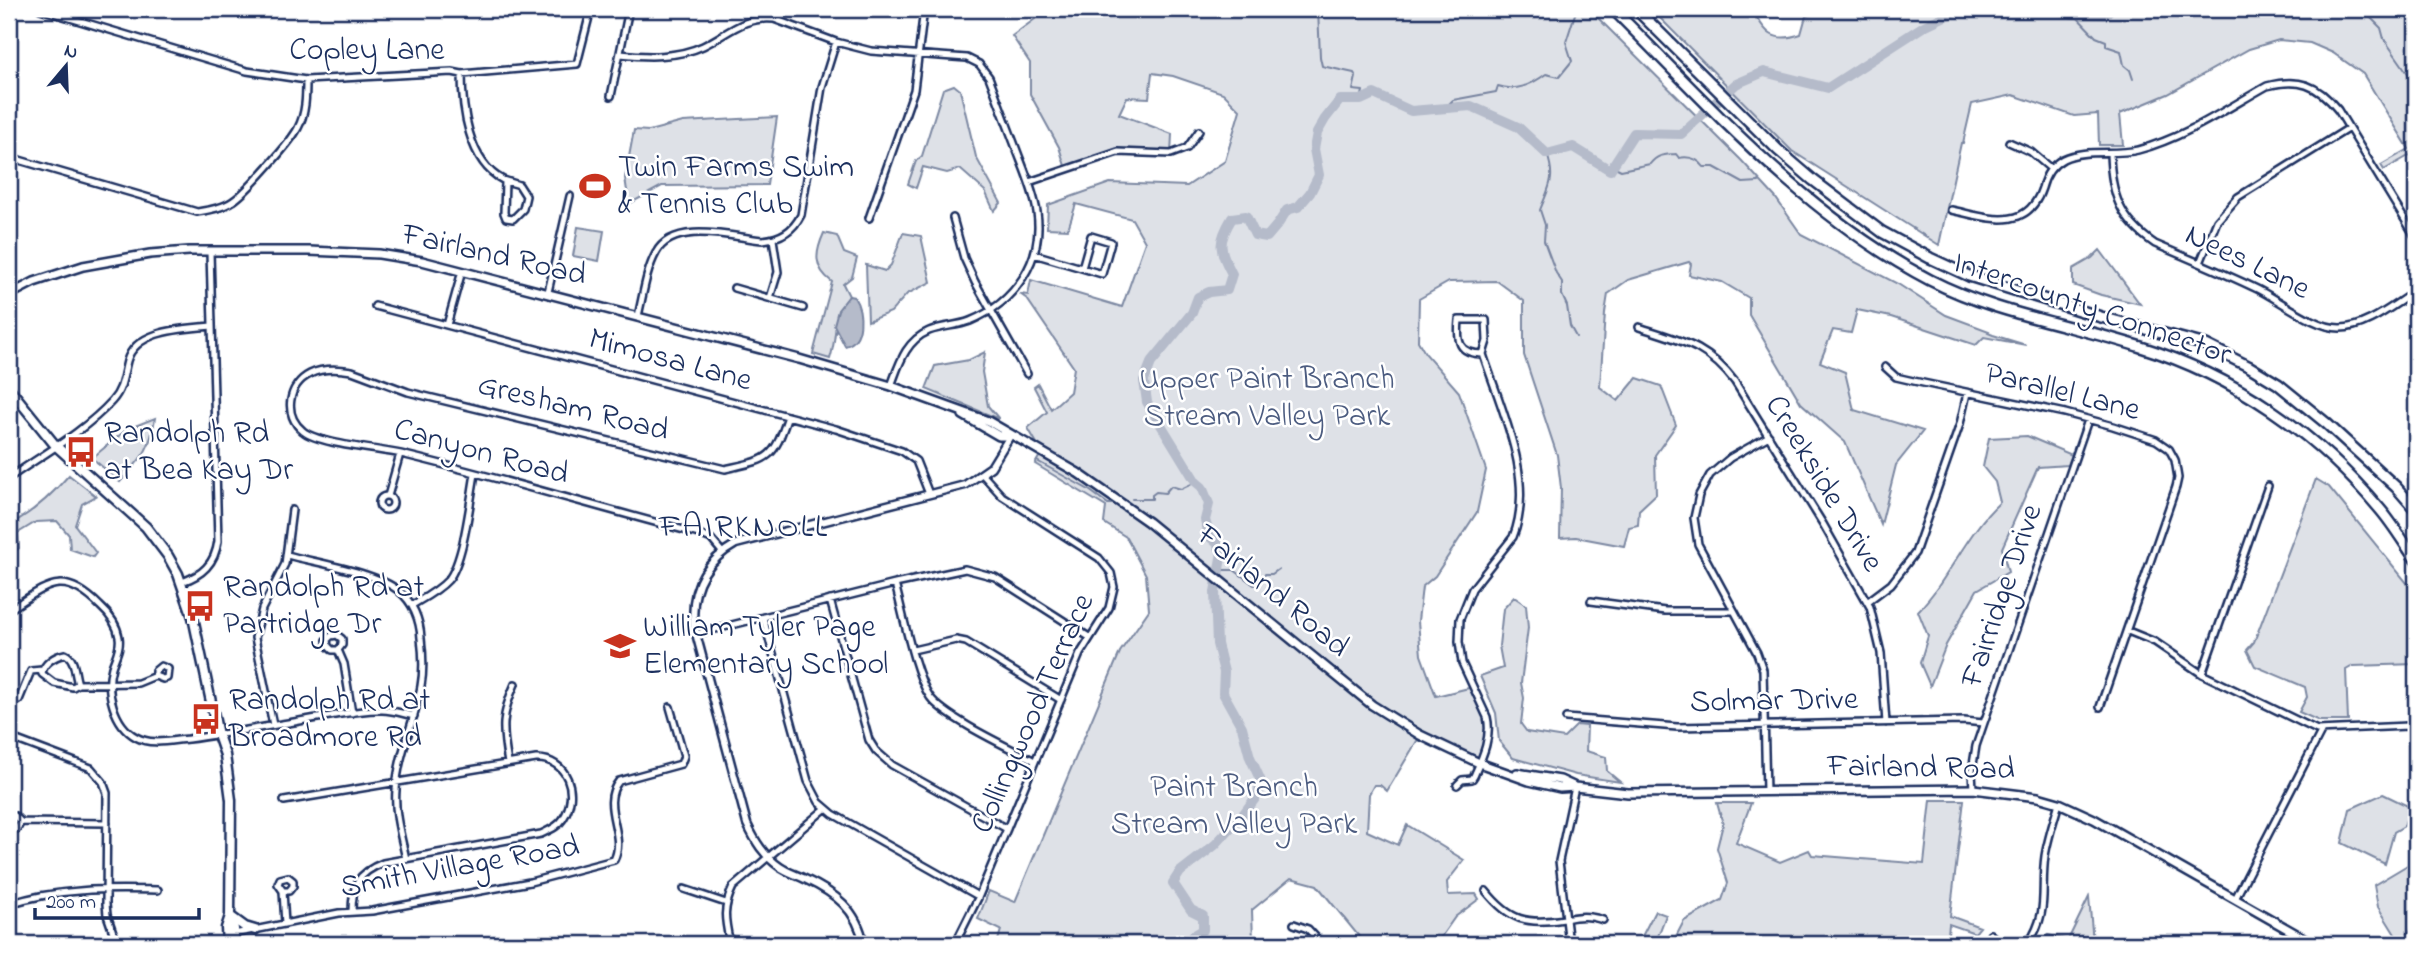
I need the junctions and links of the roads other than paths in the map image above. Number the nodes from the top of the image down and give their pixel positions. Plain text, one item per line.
1 (40, 9) edge
2 (591, 9) edge
3 (629, 9) edge
4 (924, 9) edge
5 (1613, 9) edge
6 (1636, 9) edge
7 (836, 42) junction
8 (620, 54) junction
9 (919, 55) junction
10 (462, 74) junction
11 (306, 80) junction
12 (611, 96) dead end
13 (2349, 128) junction
14 (1199, 131) dead end
15 (2009, 142) dead end
16 (2110, 153) junction
17 (9, 157) edge
18 (2051, 169) junction
19 (505, 181) junction
20 (1029, 182) junction
21 (570, 196) dead end
22 (1951, 210) dead end
23 (869, 218) dead end
24 (953, 218) dead end
25 (2416, 238) edge
26 (773, 239) junction
27 (210, 252) junction
28 (1034, 254) junction
29 (2200, 263) junction
30 (1082, 268) junction
31 (462, 270) junction
32 (734, 288) dead end
33 (2416, 291) edge
34 (548, 292) junction
35 (9, 295) edge
36 (770, 298) junction
37 (375, 306) dead end
38 (803, 308) dead end
39 (991, 310) junction
40 (638, 316) junction
41 (447, 325) junction
42 (211, 326) junction
43 (1639, 327) dead end
44 (1483, 355) junction
45 (1885, 367) dead end
46 (324, 371) joint
47 (1027, 374) dead end
48 (9, 386) edge
49 (891, 386) junction
50 (1967, 393) junction
51 (788, 416) junction
52 (2088, 419) junction
53 (1010, 436) junction
54 (1769, 436) junction
55 (55, 445) junction
56 (400, 454) junction
57 (475, 474) junction
58 (983, 475) junction
59 (9, 478) edge
60 (2268, 486) dead end
61 (929, 494) junction
62 (388, 496) dead end
63 (292, 510) dead end
64 (2416, 510) edge
65 (722, 552) junction
66 (287, 555) junction
67 (2416, 560) edge
68 (182, 582) junction
69 (895, 584) junction
70 (830, 600) junction
71 (1591, 601) dead end
72 (1867, 602) junction
73 (412, 605) junction
74 (9, 610) edge
75 (1734, 611) junction
76 (763, 617) junction
77 (2128, 631) junction
78 (696, 634) junction
79 (1089, 638) junction
80 (338, 650) dead end
81 (913, 650) junction
82 (42, 670) junction
83 (2202, 674) junction
84 (155, 676) dead end
85 (78, 684) junction
86 (109, 684) junction
87 (515, 684) dead end
88 (19, 700) dead end
89 (1061, 700) junction
90 (670, 706) dead end
91 (2100, 707) dead end
92 (352, 713) junction
93 (414, 716) junction
94 (1566, 718) dead end
95 (1886, 723) junction
96 (1983, 723) junction
97 (273, 725) junction
98 (1764, 726) junction
99 (2416, 728) edge
100 (2322, 730) junction
101 (218, 735) junction
102 (9, 737) edge
103 (1035, 761) junction
104 (508, 763) junction
105 (1479, 763) junction
106 (397, 783) junction
107 (1457, 785) dead end
108 (1575, 787) junction
109 (1973, 789) junction
110 (1766, 792) junction
111 (284, 801) dead end
112 (2059, 803) junction
113 (826, 808) junction
114 (9, 817) edge
115 (20, 822) junction
116 (107, 823) junction
117 (9, 829) edge
118 (1007, 829) junction
119 (768, 857) junction
120 (406, 859) junction
121 (106, 889) junction
122 (684, 889) dead end
123 (158, 890) dead end
124 (283, 891) dead end
125 (1486, 891) dead end
126 (978, 896) junction
127 (2235, 898) junction
128 (726, 902) junction
129 (9, 904) edge
130 (352, 912) junction
131 (230, 916) junction
132 (1567, 918) junction
133 (1603, 920) dead end
134 (285, 923) junction
135 (1294, 924) dead end
136 (255, 930) junction
137 (234, 934) junction
138 (1990, 934) dead end
139 (117, 944) edge
140 (227, 944) edge
141 (234, 944) edge
142 (730, 944) edge
143 (864, 944) edge
144 (955, 944) edge
145 (1322, 944) edge
146 (1569, 944) edge
147 (2002, 944) edge
148 (2028, 944) edge
149 (2314, 944) edge

1 - 11 street, Copley Lane
2 - 10 street, Copley Lane
3 - 8 street
4 - 9 street
5 - 67 highway, Intercounty Connector
6 - 64 highway, Intercounty Connector
7 - 8 street
7 - 9 street
7 - 26 street
8 - 12 street
9 - 20 street
9 - 23 street
10 - 11 street, Copley Lane
10 - 19 street
11 - 17 street
13 - 16 street
13 - 25 street
13 - 29 street
14 - 20 street
15 - 18 street
16 - 18 street
16 - 29 street, Nees Lane
18 - 22 street
19 - 19 street
20 - 28 street
21 - 34 street
24 - 39 street
26 - 36 street
26 - 40 street
27 - 31 main road, Fairland Road
27 - 35 main road, Fairland Road
27 - 42 street
28 - 30 street
28 - 39 street
29 - 33 street, Nees Lane
30 - 30 street
31 - 34 main road, Fairland Road
31 - 41 street
32 - 36 street
34 - 40 main road, Fairland Road
36 - 38 street
37 - 41 street, Mimosa Lane
39 - 47 street
39 - 49 street
40 - 49 main road, Fairland Road
41 - 51 street, Mimosa Lane
42 - 55 street
42 - 68 street
43 - 54 street, Creekside Drive
44 - 44 street
44 - 105 street
45 - 50 street, Parallel Lane
46 - 51 street, Gresham Road
46 - 56 street, Canyon Road
48 - 55 main road
49 - 53 main road, Fairland Road
50 - 52 street, Parallel Lane
50 - 72 street
51 - 61 street, Mimosa Lane
52 - 77 street, Parallel Lane
52 - 96 street, Fairridge Drive
53 - 58 street
53 - 105 main road, Fairland Road
54 - 72 street, Creekside Drive
54 - 75 street
55 - 59 street
55 - 68 main road
56 - 57 street, Canyon Road
56 - 62 street
57 - 65 street, Canyon Road
57 - 73 street
58 - 61 street
58 - 79 street, Collingwood Terrace
60 - 83 street
61 - 65 street
63 - 66 street
65 - 78 street
66 - 73 street
66 - 97 street
68 - 101 main road
69 - 70 street
69 - 79 street
69 - 81 street
70 - 76 street
70 - 118 street
71 - 75 street
72 - 95 street, Creekside Drive
73 - 93 street
74 - 86 street
75 - 98 street
76 - 78 street
76 - 113 street
77 - 83 street
77 - 91 street, Parallel Lane
78 - 119 street
79 - 89 street, Collingwood Terrace
80 - 92 street
81 - 89 street
81 - 103 street
82 - 85 street
82 - 85 street
82 - 88 street
83 - 100 street
84 - 86 street
85 - 86 street
86 - 101 street
87 - 104 street
89 - 103 street, Collingwood Terrace
90 - 130 street, Smith Village Road
92 - 93 street
92 - 97 street
93 - 106 street
94 - 98 street, Solmar Drive
95 - 96 street, Solmar Drive
95 - 98 street, Solmar Drive
96 - 109 street, Fairridge Drive
97 - 101 street
98 - 110 street
99 - 100 street
100 - 127 street
101 - 131 main road
102 - 116 street
103 - 118 street, Collingwood Terrace
104 - 106 street
104 - 120 street
105 - 107 street
105 - 108 main road, Fairland Road
106 - 111 street
106 - 120 street
108 - 110 main road, Fairland Road
108 - 132 street
109 - 110 main road, Fairland Road
109 - 112 main road, Fairland Road
112 - 127 main road, Fairland Road
112 - 148 street
113 - 119 street
113 - 126 street
114 - 115 street
115 - 116 street
115 - 117 street
116 - 121 street
118 - 126 street, Collingwood Terrace
119 - 128 street
119 - 143 street
120 - 130 street
121 - 123 street
121 - 129 street
121 - 139 street
122 - 128 street
124 - 134 street
125 - 132 street
126 - 144 street, Collingwood Terrace
127 - 149 main road, Fairland Road
128 - 142 street
130 - 134 street, Smith Village Road
131 - 136 main road
131 - 137 main road
131 - 140 main road
132 - 133 street
132 - 146 street
134 - 136 street, Smith Village Road
135 - 145 street
136 - 137 street, Smith Village Road
137 - 141 main road
138 - 147 street

